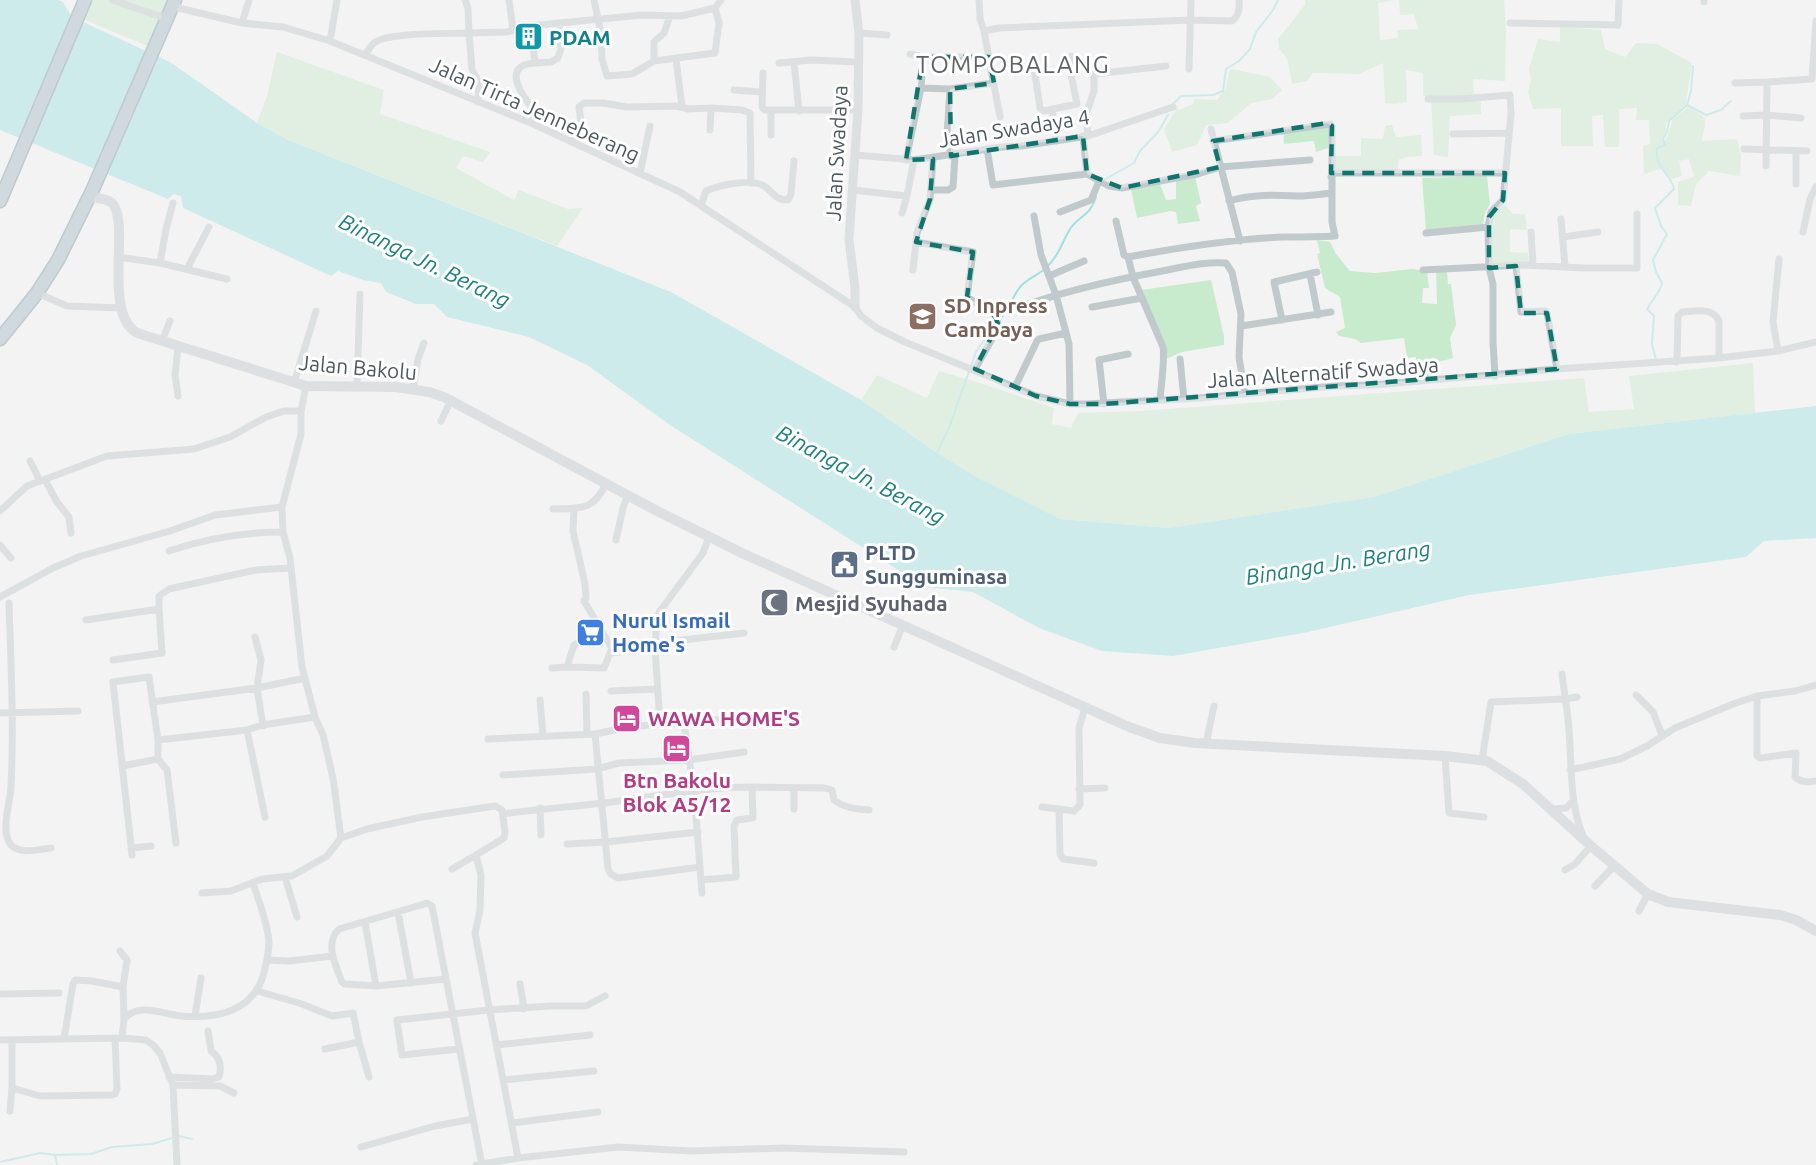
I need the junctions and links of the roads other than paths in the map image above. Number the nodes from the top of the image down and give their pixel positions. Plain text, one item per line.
1 (85, 0) edge
2 (112, 0) edge
3 (249, 0) edge
4 (338, 0) edge
5 (465, 0) edge
6 (509, 0) edge
7 (594, 0) edge
8 (721, 0) edge
9 (855, 0) edge
10 (979, 0) edge
11 (1191, 0) edge
12 (1239, 0) edge
13 (1619, 0) edge
14 (175, 3) edge
15 (716, 8) junction
16 (670, 16) junction
17 (168, 19) junction
18 (598, 19) junction
19 (1190, 20) junction
20 (1816, 21) edge
21 (242, 23) junction
22 (1510, 23) dead end
23 (559, 25) junction
24 (513, 30) junction
25 (984, 31) junction
26 (469, 33) junction
27 (859, 33) junction
28 (887, 35) dead end
29 (330, 40) junction
30 (533, 45) dead end
31 (910, 54) dead end
32 (366, 55) junction
33 (1071, 56) dead end
34 (923, 57) junction
35 (989, 57) junction
36 (676, 58) junction
37 (654, 61) junction
38 (1033, 61) dead end
39 (794, 62) junction
40 (858, 62) junction
41 (535, 63) junction
42 (779, 63) dead end
43 (1166, 66) dead end
44 (1189, 69) dead end
45 (763, 73) dead end
46 (1735, 82) dead end
47 (1767, 82) junction
48 (994, 83) junction
49 (921, 88) junction
50 (734, 90) dead end
51 (950, 90) junction
52 (762, 92) junction
53 (1428, 99) dead end
54 (478, 102) junction
55 (682, 106) junction
56 (1173, 107) dead end
57 (711, 108) junction
58 (1052, 109) junction
59 (858, 110) junction
60 (771, 111) junction
61 (799, 111) junction
62 (1766, 115) junction
63 (1743, 116) dead end
64 (1000, 117) dead end
65 (1801, 118) dead end
66 (531, 123) junction
67 (650, 126) dead end
68 (1211, 129) dead end
69 (710, 130) dead end
70 (1508, 133) junction
71 (1453, 134) dead end
72 (771, 135) dead end
73 (1085, 136) junction
74 (1056, 141) junction
75 (1213, 141) junction
76 (573, 142) junction
77 (987, 149) junction
78 (1744, 149) dead end
79 (1765, 149) junction
80 (1796, 151) junction
81 (1807, 151) dead end
82 (856, 155) junction
83 (953, 155) junction
84 (933, 158) junction
85 (910, 160) junction
86 (1310, 160) dead end
87 (794, 161) dead end
88 (1766, 166) dead end
89 (1220, 167) junction
90 (1505, 172) junction
91 (640, 173) junction
92 (1087, 174) junction
93 (1331, 177) junction
94 (1099, 180) junction
95 (752, 183) junction
96 (1796, 184) dead end
97 (1816, 188) edge
98 (853, 190) junction
99 (932, 190) junction
100 (91, 193) junction
101 (1332, 194) junction
102 (907, 196) junction
103 (0, 201) edge
104 (1229, 201) junction
105 (1813, 201) edge
106 (173, 203) dead end
107 (701, 205) junction
108 (1060, 212) dead end
109 (902, 213) dead end
110 (1637, 214) dead end
111 (1034, 216) dead end
112 (1561, 219) dead end
113 (1116, 221) dead end
114 (209, 227) dead end
115 (1488, 227) junction
116 (1531, 232) dead end
117 (1598, 232) dead end
118 (1803, 232) dead end
119 (1426, 233) dead end
120 (1563, 237) junction
121 (1240, 241) junction
122 (916, 242) junction
123 (118, 257) junction
124 (1128, 257) junction
125 (1779, 260) dead end
126 (1084, 261) dead end
127 (160, 263) junction
128 (1533, 265) junction
129 (1516, 266) junction
130 (1565, 266) junction
131 (1489, 268) junction
132 (187, 269) junction
133 (914, 270) dead end
134 (1423, 270) dead end
135 (1049, 276) junction
136 (1133, 277) junction
137 (227, 279) dead end
138 (37, 293) junction
139 (360, 294) dead end
140 (1056, 295) junction
141 (1142, 298) junction
142 (855, 307) junction
143 (1092, 307) dead end
144 (118, 308) junction
145 (1014, 309) dead end
146 (316, 311) dead end
147 (1331, 312) dead end
148 (1318, 315) junction
149 (1282, 320) junction
150 (170, 321) dead end
151 (1242, 326) junction
152 (1066, 333) junction
153 (0, 339) edge
154 (162, 341) junction
155 (1816, 342) edge
156 (424, 343) dead end
157 (177, 350) junction
158 (1778, 351) junction
159 (1128, 354) dead end
160 (1719, 358) junction
161 (1180, 359) dead end
162 (1677, 362) junction
163 (975, 369) junction
164 (1557, 369) junction
165 (1495, 376) junction
166 (294, 383) junction
167 (357, 387) junction
168 (1015, 387) junction
169 (305, 390) junction
170 (413, 390) junction
171 (1245, 394) junction
172 (178, 396) dead end
173 (1184, 399) junction
174 (1160, 400) junction
175 (449, 403) junction
176 (1070, 404) junction
177 (1104, 404) junction
178 (301, 411) junction
179 (441, 421) dead end
180 (30, 461) dead end
181 (42, 481) junction
182 (606, 483) junction
183 (628, 495) junction
184 (282, 507) junction
185 (574, 509) junction
186 (554, 510) dead end
187 (0, 511) edge
188 (283, 532) junction
189 (71, 533) dead end
190 (709, 537) junction
191 (616, 540) dead end
192 (0, 545) edge
193 (169, 551) dead end
194 (11, 558) dead end
195 (291, 568) junction
196 (0, 597) edge
197 (9, 603) dead end
198 (159, 609) junction
199 (86, 620) dead end
200 (901, 628) junction
201 (601, 631) junction
202 (744, 633) dead end
203 (255, 637) dead end
204 (656, 645) junction
205 (894, 647) dead end
206 (611, 652) junction
207 (113, 660) dead end
208 (567, 667) junction
209 (552, 668) dead end
210 (1562, 674) dead end
211 (304, 678) junction
212 (1816, 685) edge
213 (257, 688) junction
214 (657, 689) junction
215 (611, 692) dead end
216 (586, 694) dead end
217 (1635, 695) dead end
218 (1757, 696) junction
219 (1577, 697) dead end
220 (1565, 699) junction
221 (540, 700) dead end
222 (152, 702) junction
223 (1214, 706) dead end
224 (1084, 709) junction
225 (78, 711) dead end
226 (0, 713) edge
227 (13, 714) junction
228 (315, 717) junction
229 (746, 722) dead end
230 (684, 723) junction
231 (660, 724) junction
232 (263, 726) junction
233 (247, 730) junction
234 (591, 734) junction
235 (1662, 735) junction
236 (543, 736) junction
237 (488, 739) dead end
238 (158, 740) junction
239 (1206, 744) junction
240 (744, 752) dead end
241 (1445, 756) junction
242 (158, 759) junction
243 (688, 759) junction
244 (1482, 760) junction
245 (122, 766) junction
246 (597, 769) junction
247 (1570, 770) junction
248 (503, 775) dead end
249 (1816, 781) edge
250 (752, 787) junction
251 (794, 788) junction
252 (1105, 788) dead end
253 (1079, 789) junction
254 (694, 791) junction
255 (1573, 801) junction
256 (601, 804) junction
257 (1042, 807) dead end
258 (1547, 807) junction
259 (540, 808) junction
260 (794, 809) dead end
261 (1059, 809) junction
262 (869, 810) dead end
263 (503, 814) junction
264 (265, 817) dead end
265 (1484, 817) dead end
266 (698, 831) junction
267 (541, 835) dead end
268 (341, 838) junction
269 (606, 842) junction
270 (176, 843) dead end
271 (567, 844) dead end
272 (1589, 845) junction
273 (151, 846) dead end
274 (51, 848) dead end
275 (476, 855) junction
276 (1094, 863) dead end
277 (700, 867) junction
278 (452, 869) dead end
279 (1612, 869) junction
280 (1565, 870) dead end
281 (285, 877) junction
282 (701, 880) junction
283 (253, 883) junction
284 (1595, 886) dead end
285 (202, 893) dead end
286 (702, 893) dead end
287 (1646, 898) junction
288 (1639, 911) dead end
289 (398, 912) junction
290 (297, 917) dead end
291 (365, 922) junction
292 (1816, 931) edge
293 (120, 951) dead end
294 (333, 956) junction
295 (267, 960) junction
296 (201, 978) dead end
297 (446, 979) junction
298 (411, 983) junction
299 (520, 984) dead end
300 (376, 986) junction
301 (123, 987) junction
302 (257, 991) junction
303 (59, 993) dead end
304 (0, 994) edge
305 (605, 996) dead end
306 (524, 1009) junction
307 (489, 1010) junction
308 (453, 1014) junction
309 (195, 1016) junction
310 (124, 1019) junction
311 (208, 1031) dead end
312 (590, 1035) dead end
313 (118, 1038) junction
314 (64, 1039) junction
315 (0, 1040) edge
316 (12, 1040) junction
317 (359, 1042) junction
318 (496, 1045) junction
319 (459, 1049) junction
320 (325, 1050) dead end
321 (594, 1071) dead end
322 (170, 1077) junction
323 (369, 1077) dead end
324 (503, 1080) junction
325 (173, 1085) junction
326 (12, 1088) junction
327 (234, 1093) dead end
328 (10, 1111) dead end
329 (598, 1112) dead end
330 (473, 1119) junction
331 (512, 1123) junction
332 (361, 1147) dead end
333 (904, 1152) dead end
334 (518, 1158) junction
335 (177, 1165) edge
336 (480, 1165) edge

1 - 103 highway
2 - 17 street
3 - 21 street
4 - 29 street
5 - 26 street
6 - 24 street
7 - 18 street
8 - 15 street
9 - 27 street, Jalan Swadaya
10 - 25 street
11 - 19 street
12 - 19 street
13 - 22 street
14 - 17 highway
14 - 21 street, Jalan Tirta Jenneberang
15 - 16 street
15 - 36 street
16 - 18 street
16 - 37 street
17 - 100 highway
18 - 23 street
18 - 37 street
19 - 25 street
19 - 44 street
20 - 47 street
21 - 29 street, Jalan Tirta Jenneberang
23 - 24 street
23 - 41 street
24 - 26 street
25 - 35 street
26 - 32 street
26 - 54 street
27 - 28 street
27 - 40 street, Jalan Swadaya
29 - 32 street, Jalan Tirta Jenneberang
30 - 41 street
31 - 34 street
32 - 54 street, Jalan Tirta Jenneberang
33 - 58 street
34 - 35 street
34 - 49 street
35 - 48 street
36 - 37 street
36 - 55 street
38 - 58 street
39 - 40 street
39 - 42 street
39 - 61 street
40 - 59 street, Jalan Swadaya
41 - 66 street
43 - 73 street
45 - 52 street
46 - 47 street
47 - 62 street
48 - 51 street
48 - 64 street
49 - 51 street
49 - 85 street
50 - 52 street
51 - 83 street
52 - 60 street
53 - 70 street
54 - 66 street, Jalan Tirta Jenneberang
55 - 57 street
55 - 76 street
56 - 73 street, Jalan Swadaya 4
57 - 69 street
57 - 95 street
58 - 74 street
59 - 61 street
59 - 82 street, Jalan Swadaya
60 - 61 street
60 - 72 street
62 - 63 street
62 - 65 street
62 - 79 street
66 - 76 street, Jalan Tirta Jenneberang
67 - 91 street
68 - 75 street
70 - 71 street
70 - 90 street
73 - 74 street, Jalan Swadaya 4
73 - 92 street
74 - 77 street, Jalan Swadaya 4
75 - 89 street
75 - 93 street
76 - 91 street, Jalan Tirta Jenneberang
77 - 83 street, Jalan Swadaya 4
77 - 92 street
78 - 79 street
79 - 80 street
79 - 88 street
80 - 81 street
80 - 96 street
82 - 85 street, Jalan Swadaya 4
82 - 98 street, Jalan Swadaya
83 - 84 street, Jalan Swadaya 4
83 - 99 street
84 - 85 street, Jalan Swadaya 4
84 - 99 street
85 - 102 street
86 - 89 street
87 - 95 street
89 - 94 street
89 - 104 street
90 - 93 street
90 - 115 street
91 - 107 street, Jalan Tirta Jenneberang
92 - 94 street
93 - 101 street
94 - 108 street
95 - 107 street
97 - 105 street
98 - 102 street
98 - 142 street, Jalan Swadaya
99 - 122 street
100 - 123 main road
100 - 138 highway
101 - 104 street
101 - 121 street
102 - 109 street
104 - 121 street
105 - 118 street
106 - 127 street
107 - 142 street, Jalan Tirta Jenneberang
110 - 130 street
111 - 135 street
112 - 120 street
113 - 124 street
114 - 132 street
115 - 119 street
115 - 131 street
116 - 128 street
117 - 120 street
120 - 130 street
121 - 124 street
122 - 133 street
122 - 163 street
123 - 127 street
123 - 144 main road
124 - 136 street
125 - 158 street
126 - 135 street
127 - 132 street
128 - 129 street
128 - 130 street
129 - 131 street
129 - 164 street
131 - 134 street
131 - 165 street
132 - 137 street
135 - 140 street
136 - 140 street
136 - 141 street
136 - 151 street
138 - 144 street
138 - 153 highway
139 - 167 street
140 - 145 street
140 - 152 street
141 - 143 street
141 - 174 street
142 - 163 street, Jalan Alternatif Swadaya
144 - 154 main road, Jalan Bakolu
146 - 166 street
147 - 148 street
148 - 149 street
148 - 149 street
149 - 151 street
150 - 154 street
151 - 171 street
152 - 168 street
152 - 176 street
154 - 157 main road, Jalan Bakolu
155 - 158 street, Jalan Alternatif Swadaya
156 - 170 street
157 - 166 main road, Jalan Bakolu
157 - 172 street
158 - 160 street, Jalan Alternatif Swadaya
159 - 177 street
160 - 162 street, Jalan Alternatif Swadaya
160 - 162 street
161 - 173 street
162 - 164 street, Jalan Alternatif Swadaya
163 - 168 street, Jalan Alternatif Swadaya
164 - 165 street, Jalan Alternatif Swadaya
165 - 171 street, Jalan Alternatif Swadaya
166 - 169 main road, Jalan Bakolu
167 - 169 main road, Jalan Bakolu
167 - 170 main road, Jalan Bakolu
168 - 176 street, Jalan Alternatif Swadaya
169 - 178 street
170 - 175 main road, Jalan Bakolu
171 - 173 street, Jalan Alternatif Swadaya
173 - 174 street, Jalan Alternatif Swadaya
174 - 177 street, Jalan Alternatif Swadaya
175 - 179 street
175 - 182 main road, Jalan Bakolu
176 - 177 street, Jalan Alternatif Swadaya
178 - 181 street
178 - 184 street
180 - 181 street
181 - 187 street
181 - 189 street
182 - 183 main road, Jalan Bakolu
182 - 185 street
183 - 190 main road, Jalan Bakolu
183 - 191 street
184 - 188 street
184 - 196 street
185 - 186 street
185 - 201 street
188 - 193 street
188 - 195 street
190 - 200 main road, Jalan Bakolu
190 - 204 street
192 - 194 street
195 - 198 street
195 - 211 street
197 - 227 street
198 - 199 street
198 - 207 street
200 - 205 street
200 - 224 main road, Jalan Bakolu
201 - 206 street
201 - 208 street
202 - 204 street
203 - 213 street
204 - 206 street
204 - 214 street
206 - 208 street
208 - 209 street
210 - 220 street
211 - 213 street
211 - 228 street
212 - 218 street
213 - 222 street
213 - 232 street
214 - 215 street
214 - 231 street
216 - 234 street
217 - 235 street
218 - 235 street
218 - 249 street
219 - 220 street
220 - 244 street
220 - 247 street
221 - 236 street
222 - 238 street
222 - 245 street
223 - 239 street
224 - 239 main road, Jalan Bakolu
224 - 253 street
225 - 227 street
226 - 227 street
227 - 274 street
228 - 232 street
228 - 268 street
229 - 230 street
230 - 231 street
230 - 243 street
231 - 234 street
232 - 233 street
233 - 238 street
233 - 264 street
234 - 236 street
234 - 246 street
235 - 247 street
236 - 237 street
238 - 242 street
239 - 241 main road, Jalan Bakolu
240 - 243 street
241 - 244 main road, Jalan Bakolu
241 - 265 street
242 - 245 street
242 - 270 street
243 - 246 street
243 - 254 street
244 - 258 main road
245 - 273 street
246 - 248 street
246 - 256 street
247 - 255 street
250 - 251 street
250 - 254 street
250 - 282 street
251 - 260 street
251 - 262 street
252 - 253 street
253 - 261 street
254 - 256 street
254 - 266 street
255 - 258 street
255 - 272 street
256 - 259 street
256 - 269 street
257 - 261 street
258 - 272 main road
259 - 263 street
259 - 267 street
261 - 276 street
263 - 268 street
263 - 275 street
266 - 269 street
266 - 277 street
268 - 281 street
269 - 271 street
269 - 277 street
272 - 279 main road
272 - 280 street
275 - 278 street
275 - 307 street
277 - 282 street
279 - 284 street
279 - 287 main road
281 - 283 street
281 - 290 street
282 - 286 street
283 - 285 street
283 - 295 street
287 - 288 street
287 - 292 main road
289 - 291 street
289 - 297 street
289 - 298 street
291 - 294 street
291 - 300 street
293 - 301 street
294 - 295 street
294 - 300 street
295 - 302 street
296 - 309 street
297 - 298 street
297 - 308 street
298 - 300 street
299 - 306 street
301 - 310 street
301 - 314 street
302 - 309 street
302 - 317 street
303 - 304 street
305 - 306 street
306 - 307 street
307 - 308 street
307 - 318 street
308 - 319 street
308 - 319 street
309 - 310 street
310 - 313 street
311 - 322 street
312 - 318 street
313 - 314 street
313 - 322 street
313 - 326 street
314 - 316 street
315 - 316 street
316 - 326 street
317 - 320 street
317 - 323 street
318 - 324 street
319 - 330 street
321 - 324 street
322 - 325 street
324 - 331 street
325 - 327 street
325 - 335 street
326 - 328 street
329 - 331 street
330 - 332 street
330 - 336 street
331 - 334 street
333 - 334 street
334 - 336 street

